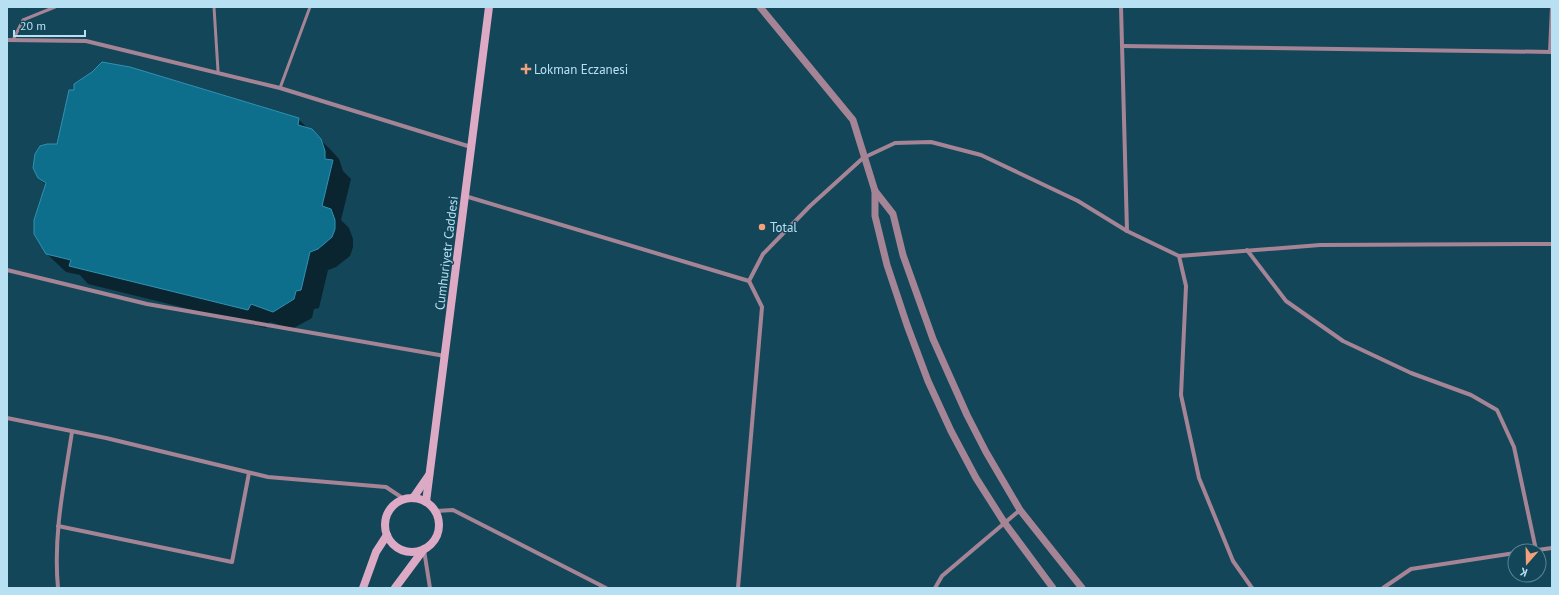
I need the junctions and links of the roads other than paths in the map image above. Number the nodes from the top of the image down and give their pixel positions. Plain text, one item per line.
1 (55, 7) edge
2 (214, 7) edge
3 (310, 7) edge
4 (489, 7) edge
5 (760, 7) edge
6 (1121, 7) edge
7 (1552, 7) edge
8 (7, 40) edge
9 (13, 40) junction
10 (1122, 46) junction
11 (1551, 52) edge
12 (218, 71) junction
13 (280, 88) junction
14 (471, 147) junction
15 (864, 158) junction
16 (875, 191) junction
17 (465, 196) junction
18 (1127, 231) junction
19 (1552, 244) edge
20 (1247, 250) junction
21 (1179, 256) junction
22 (7, 270) edge
23 (749, 281) junction
24 (445, 356) junction
25 (7, 418) edge
26 (72, 432) junction
27 (430, 472) junction
28 (249, 473) junction
29 (413, 498) junction
30 (404, 499) junction
31 (426, 502) junction
32 (436, 510) junction
33 (1020, 510) junction
34 (1004, 522) junction
35 (58, 526) junction
36 (387, 535) junction
37 (1535, 543) edge
38 (424, 549) junction
39 (1507, 554) edge
40 (58, 588) edge
41 (363, 588) edge
42 (395, 588) edge
43 (430, 588) edge
44 (606, 588) edge
45 (738, 588) edge
46 (935, 588) edge
47 (1053, 588) edge
48 (1082, 588) edge
49 (1252, 588) edge
50 (1383, 588) edge

1 - 9 lane
2 - 12 lane
3 - 13 lane
4 - 14 main road, Cumhuriyetr Caddesi
5 - 15 street
6 - 10 street
7 - 11 street
8 - 9 street
9 - 12 street
10 - 11 street
10 - 18 street
12 - 13 street
13 - 14 street
14 - 17 main road, Cumhuriyetr Caddesi
15 - 16 street
15 - 18 street
15 - 23 street
16 - 33 street
16 - 34 street
17 - 23 street
17 - 24 main road, Cumhuriyetr Caddesi
18 - 21 street
19 - 20 street
20 - 21 street
20 - 37 street
21 - 49 street
22 - 24 street
23 - 45 street
24 - 27 main road, Cumhuriyetr Caddesi
25 - 26 street
26 - 28 street
26 - 35 street
27 - 29 main road, Cumhuriyetr Caddesi
27 - 31 main road
28 - 30 street
28 - 35 street
29 - 30 main road
29 - 31 main road
30 - 36 main road
31 - 32 main road
32 - 38 main road
32 - 44 street
33 - 34 street
33 - 48 street
34 - 46 street
34 - 47 street
35 - 40 street
36 - 38 main road
36 - 41 main road
38 - 42 main road
38 - 43 street
39 - 50 street

